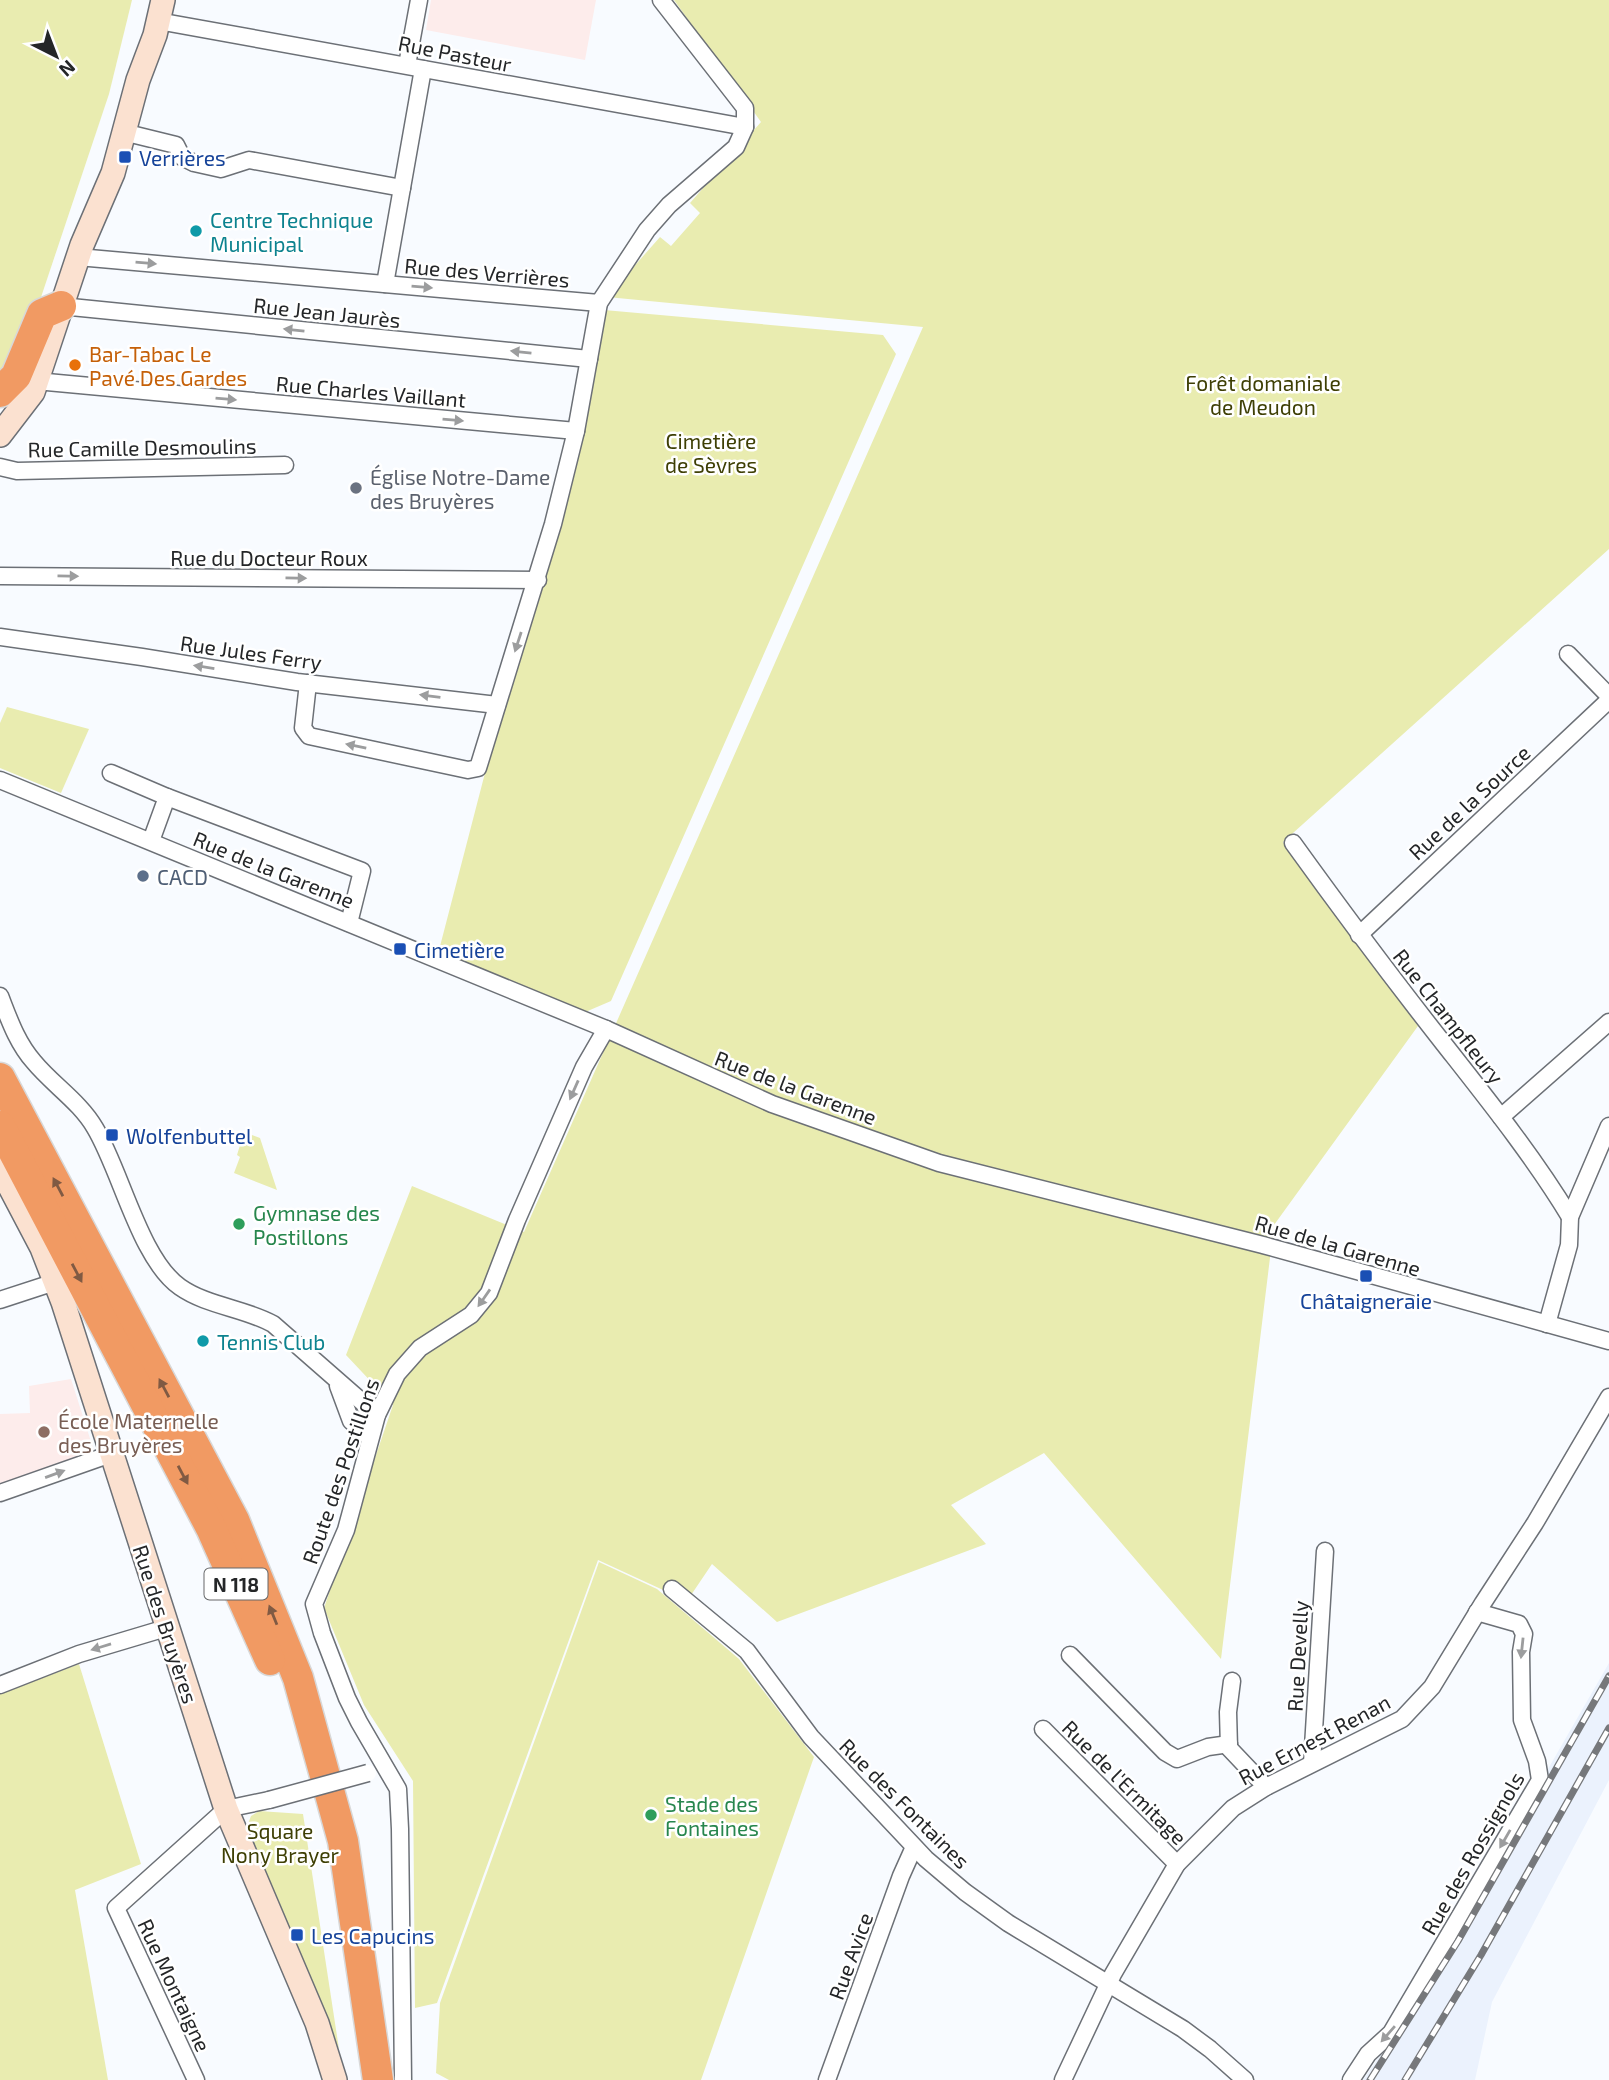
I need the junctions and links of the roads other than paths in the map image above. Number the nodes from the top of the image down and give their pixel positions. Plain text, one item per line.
1 (419, 0) edge
2 (661, 0) edge
3 (156, 7) edge
4 (415, 67) junction
5 (745, 127) junction
6 (123, 132) junction
7 (402, 188) junction
8 (80, 251) junction
9 (385, 284) junction
10 (599, 303) junction
11 (61, 306) junction
12 (589, 359) junction
13 (36, 381) junction
14 (0, 392) edge
15 (0, 409) edge
16 (576, 431) junction
17 (0, 435) edge
18 (285, 465) dead end
19 (0, 467) edge
20 (0, 576) edge
21 (538, 580) junction
22 (0, 637) edge
23 (1568, 654) dead end
24 (308, 683) junction
25 (1609, 698) edge
26 (497, 705) junction
27 (111, 773) dead end
28 (0, 780) edge
29 (167, 797) junction
30 (151, 841) junction
31 (1293, 843) dead end
32 (349, 923) junction
33 (1359, 935) junction
34 (0, 996) edge
35 (1609, 1022) edge
36 (606, 1029) junction
37 (0, 1078) edge
38 (1501, 1117) junction
39 (0, 1126) edge
40 (1609, 1126) edge
41 (0, 1168) edge
42 (1570, 1217) junction
43 (55, 1282) junction
44 (0, 1300) edge
45 (1548, 1324) junction
46 (1609, 1341) edge
47 (332, 1375) junction
48 (1609, 1397) edge
49 (377, 1415) junction
50 (370, 1438) junction
51 (111, 1454) junction
52 (0, 1493) edge
53 (1325, 1551) dead end
54 (673, 1589) dead end
55 (1477, 1612) junction
56 (166, 1628) junction
57 (1070, 1654) dead end
58 (1232, 1681) dead end
59 (0, 1685) edge
60 (1043, 1728) dead end
61 (1229, 1744) junction
62 (1312, 1763) junction
63 (387, 1768) junction
64 (1266, 1787) junction
65 (226, 1809) junction
66 (914, 1847) junction
67 (1177, 1864) junction
68 (1108, 1985) junction
69 (196, 2080) edge
70 (335, 2080) edge
71 (361, 2080) edge
72 (378, 2080) edge
73 (403, 2080) edge
74 (827, 2080) edge
75 (1063, 2080) edge
76 (1245, 2080) edge
77 (1351, 2080) edge

1 - 4 street
2 - 5 street
3 - 4 street, Rue Pasteur
3 - 6 street
3 - 8 street
4 - 5 street, Rue Pasteur
4 - 7 street
5 - 10 street
6 - 7 street
6 - 8 street
7 - 9 street
8 -> 9 street, Rue des Verrières
8 - 11 street
9 -> 10 street, Rue des Verrières
10 - 12 street
12 -> 11 street, Rue Jean Jaurès
11 - 13 street
11 - 14 highway
12 - 16 street
13 - 15 street
13 -> 16 street, Rue Charles Vaillant
13 - 17 street
16 - 21 street
18 - 19 street, Rue Camille Desmoulins
20 -> 21 street, Rue du Docteur Roux
21 -> 26 street
24 -> 22 street, Rue Jules Ferry
23 - 25 street
26 -> 24 street, Rue Jules Ferry
26 -> 24 street
25 - 33 street, Rue de la Source
27 - 29 street
28 - 30 street, Rue de la Garenne
29 - 30 street
29 - 32 street
30 - 32 street, Rue de la Garenne
31 - 33 street, Rue Champfleury
32 - 36 street, Rue de la Garenne
33 - 38 street, Rue Champfleury
34 - 47 street
35 - 38 street
36 - 45 street, Rue de la Garenne
36 -> 49 street, Route des Postillons
72 -> 37 highway, N 118
38 - 42 street, Rue Champfleury
39 -> 71 highway, N 118
40 - 42 street
41 - 43 street, Rue des Bruyères
42 - 45 street
43 - 44 street
43 - 51 street, Rue des Bruyères
45 - 46 street, Rue de la Garenne
47 - 49 street
47 - 50 street
48 - 55 street, Rue Ernest Renan
49 - 50 street, Route des Postillons
50 - 63 street, Route des Postillons
52 -> 51 street
51 - 56 street, Rue des Bruyères
53 - 62 street, Rue Develly
54 - 66 street, Rue des Fontaines
55 - 62 street, Rue Ernest Renan
55 -> 77 street, Rue des Rossignols
56 -> 59 street
56 - 65 street, Rue des Bruyères
57 - 61 street
58 - 61 street
60 - 67 street, Rue de l'Ermitage
61 - 64 street
62 - 64 street, Rue Ernest Renan
63 - 65 street, bridge
63 - 73 street, Route des Postillons
64 - 67 street, Rue Ernest Renan
65 - 69 street, Rue Montaigne
65 - 70 street, Rue des Bruyères
66 - 68 street, Rue des Fontaines
66 - 74 street, Rue Avice
67 - 68 street, Rue Ernest Renan
68 - 75 street, Rue Ernest Renan
68 - 76 street, Rue des Fontaines

